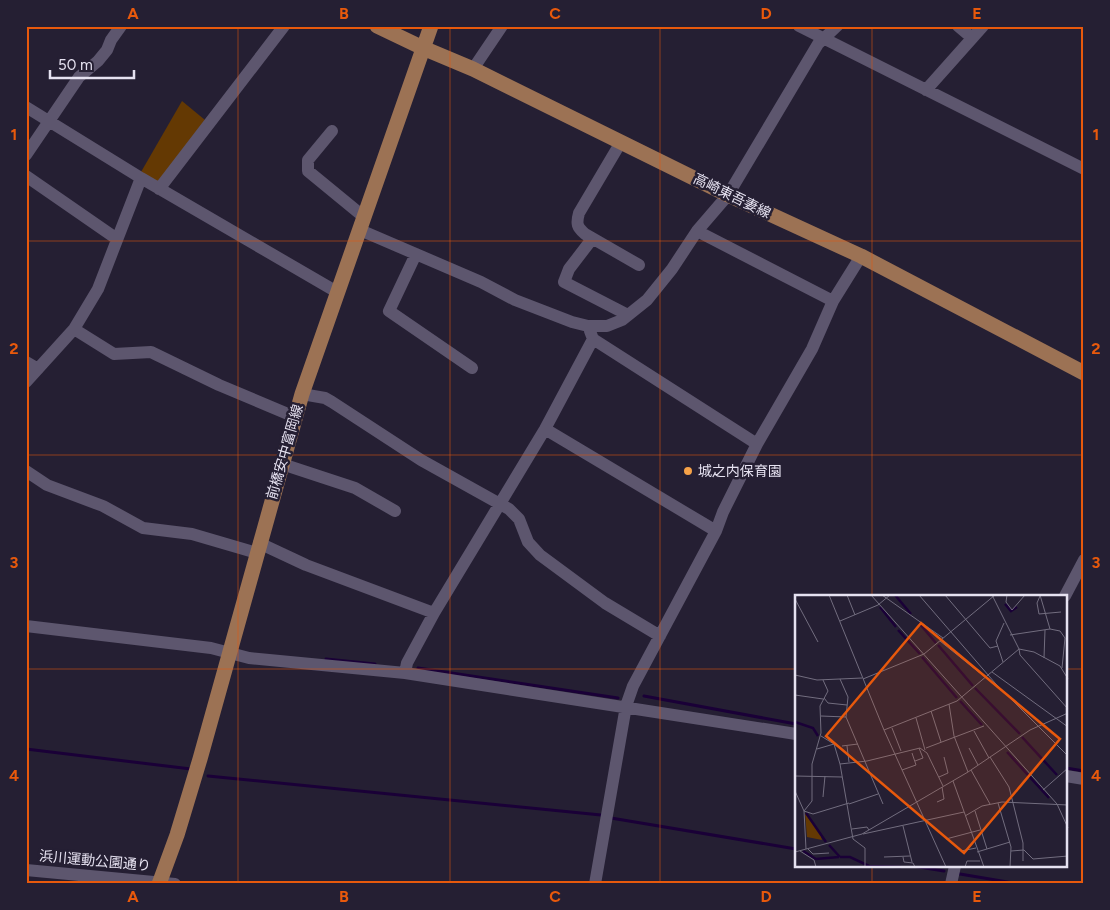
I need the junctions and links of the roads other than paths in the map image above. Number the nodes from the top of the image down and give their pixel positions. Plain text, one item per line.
1 (121, 26) edge
2 (284, 26) edge
3 (377, 26) edge
4 (431, 26) edge
5 (502, 26) edge
6 (799, 26) edge
7 (837, 26) edge
8 (958, 26) edge
9 (982, 26) edge
10 (971, 37) junction
11 (823, 39) junction
12 (423, 48) junction
13 (473, 69) junction
14 (926, 90) junction
15 (26, 107) edge
16 (48, 121) junction
17 (332, 131) dead end
18 (621, 142) junction
19 (26, 155) edge
20 (1084, 169) edge
21 (26, 176) edge
22 (140, 178) junction
23 (159, 189) junction
24 (728, 195) junction
25 (362, 223) junction
26 (696, 231) junction
27 (117, 239) junction
28 (592, 239) junction
29 (416, 254) junction
30 (861, 256) junction
31 (639, 265) dead end
32 (336, 292) junction
33 (833, 302) junction
34 (628, 315) junction
35 (588, 326) junction
36 (74, 329) junction
37 (593, 339) junction
38 (26, 362) edge
39 (472, 368) dead end
40 (38, 369) junction
41 (1084, 372) edge
42 (26, 382) edge
43 (302, 394) junction
44 (295, 416) junction
45 (545, 429) junction
46 (757, 444) junction
47 (282, 464) junction
48 (26, 471) edge
49 (501, 504) junction
50 (395, 511) dead end
51 (716, 531) junction
52 (258, 548) junction
53 (1084, 560) edge
54 (1066, 595) edge
55 (434, 613) junction
56 (26, 626) edge
57 (660, 636) junction
58 (230, 653) junction
59 (405, 673) junction
60 (626, 706) junction
61 (795, 734) edge
62 (1068, 776) edge
63 (1084, 779) edge
64 (954, 868) edge
65 (26, 870) edge
66 (165, 883) edge
67 (596, 884) edge
68 (952, 884) edge

1 - 16 street
2 - 23 street
3 - 12 main road, 高崎東吾妻線
4 - 12 main road, 前橋安中富岡線
5 - 13 street
6 - 11 street
7 - 11 street
8 - 10 street
9 - 10 street
10 - 14 street
11 - 14 street
11 - 24 street
12 - 13 main road, 高崎東吾妻線
12 - 25 main road, 前橋安中富岡線
13 - 18 main road, 高崎東吾妻線
14 - 20 street
15 - 16 street
16 - 19 street
16 - 22 street
17 - 25 street
18 - 24 main road, 高崎東吾妻線
18 - 28 street
21 - 27 street
22 - 23 street
22 - 27 street
23 - 32 street
24 - 26 street
24 - 30 main road, 高崎東吾妻線
25 - 29 street
25 - 32 main road, 前橋安中富岡線
26 - 33 street
26 - 34 street
27 - 36 street
28 - 31 street
28 - 34 street
29 - 35 street
29 - 39 street
30 - 33 street
30 - 41 main road, 高崎東吾妻線
32 - 43 main road, 前橋安中富岡線
33 - 46 street
34 - 35 street
35 - 37 street
36 - 40 street
36 - 44 street
37 - 45 street
37 - 46 street
38 - 40 street
40 - 42 street
43 - 44 main road, 前橋安中富岡線
43 - 49 street
44 - 47 main road, 前橋安中富岡線
45 - 49 street
45 - 51 street
46 - 51 street
47 - 50 street
47 - 52 main road, 前橋安中富岡線
48 - 52 street
49 - 55 street
49 - 57 street
51 - 57 street
52 - 55 street
52 - 58 main road, 前橋安中富岡線
53 - 54 street
55 - 59 street
56 - 58 street
57 - 60 street
58 - 59 street
58 - 66 main road, 前橋安中富岡線
59 - 60 street
60 - 61 street
60 - 67 street
62 - 63 street
64 - 68 street
65 - 66 street, 浜川運動公園通り

